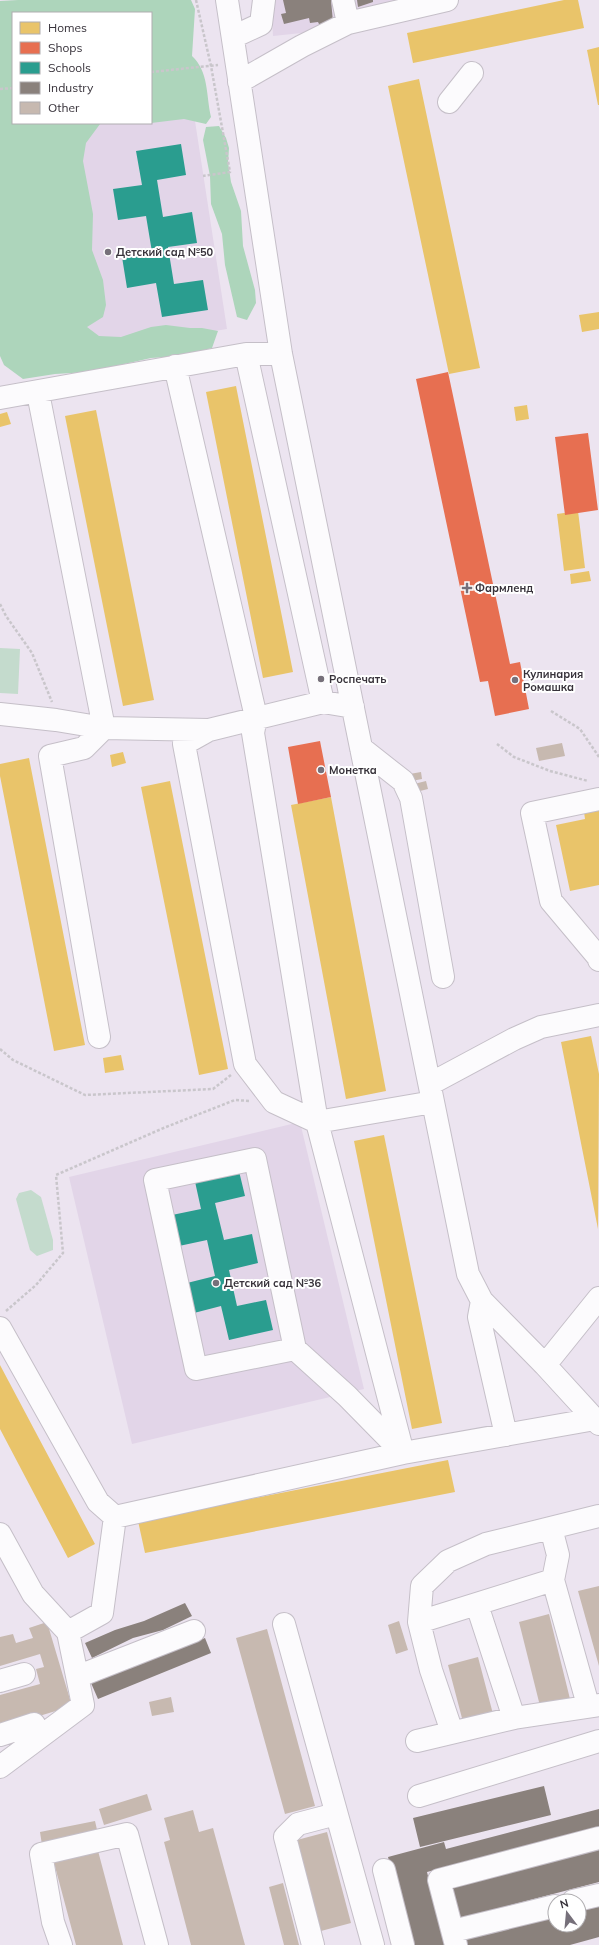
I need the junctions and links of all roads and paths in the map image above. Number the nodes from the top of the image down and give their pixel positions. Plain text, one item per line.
1 (196, 0) edge
2 (227, 0) edge
3 (264, 0) edge
4 (343, 0) edge
5 (447, 0) edge
6 (385, 6) edge
7 (348, 23) junction
8 (233, 38) junction
9 (211, 66) junction
10 (152, 72) edge
11 (238, 72) junction
12 (472, 74) dead end
13 (12, 88) edge
14 (0, 89) edge
15 (449, 102) dead end
16 (203, 176) dead end
17 (246, 354) junction
18 (281, 354) junction
19 (175, 366) junction
20 (38, 393) junction
21 (0, 398) edge
22 (0, 604) edge
23 (323, 702) junction
24 (353, 707) junction
25 (551, 712) dead end
26 (0, 714) edge
27 (256, 717) junction
28 (56, 720) junction
29 (104, 728) junction
30 (209, 730) junction
31 (497, 744) dead end
32 (361, 748) junction
33 (599, 756) edge
34 (595, 791) edge
35 (599, 960) edge
36 (442, 977) dead end
37 (599, 1015) edge
38 (99, 1036) dead end
39 (0, 1049) edge
40 (245, 1064) junction
41 (431, 1093) junction
42 (274, 1102) junction
43 (317, 1122) junction
44 (599, 1298) edge
45 (482, 1301) junction
46 (3, 1320) edge
47 (296, 1349) junction
48 (545, 1365) junction
49 (597, 1421) edge
50 (506, 1435) junction
51 (403, 1454) junction
52 (599, 1516) edge
53 (115, 1517) junction
54 (551, 1528) junction
55 (0, 1534) edge
56 (553, 1580) junction
57 (477, 1605) junction
58 (419, 1622) junction
59 (284, 1624) dead end
60 (194, 1631) dead end
61 (68, 1632) junction
62 (24, 1674) dead end
63 (79, 1676) junction
64 (0, 1681) edge
65 (593, 1705) edge
66 (514, 1718) junction
67 (34, 1724) dead end
68 (452, 1732) junction
69 (0, 1735) edge
70 (417, 1741) dead end
71 (599, 1741) edge
72 (0, 1767) edge
73 (419, 1796) dead end
74 (336, 1814) junction
75 (599, 1838) edge
76 (384, 1870) dead end
77 (599, 1895) edge
78 (587, 1898) edge
79 (547, 1909) edge
80 (454, 1938) edge
81 (61, 1945) edge
82 (157, 1945) edge
83 (313, 1945) edge
84 (373, 1945) edge
85 (403, 1945) edge

1 - 9 path
2 - 8 street
3 - 8 street
4 - 7 street
5 - 6 street
6 - 7 street
7 - 11 street
8 - 11 street
9 - 10 path
9 - 11 path
9 - 16 path
11 - 18 street
12 - 15 street
13 - 14 path
17 - 18 street
17 - 19 street
17 - 23 street
18 - 24 street
19 - 20 street
19 - 27 street
20 - 21 street
20 - 29 street
22 - 28 path
23 - 24 street
23 - 27 street
24 - 32 street
25 - 33 path
26 - 28 street
27 - 30 street
27 - 43 street
28 - 29 street
29 - 30 street
29 - 38 street
30 - 40 street
31 - 34 path
32 - 36 street
32 - 41 street
34 - 35 street
37 - 41 street
39 - 40 path
40 - 42 street
41 - 43 street
41 - 45 street
42 - 43 street
42 - 46 path
43 - 51 street
44 - 48 street
45 - 48 street
45 - 50 street
46 - 53 street
47 - 47 street
47 - 51 street
48 - 49 street
49 - 50 street
50 - 51 street
51 - 53 street
52 - 54 street
53 - 61 street
54 - 56 street
54 - 58 street
55 - 61 street
56 - 57 street
56 - 65 street
57 - 58 street
57 - 66 street
58 - 68 street
59 - 74 street
60 - 63 street
61 - 63 street
62 - 64 street
63 - 72 street
65 - 66 street
66 - 68 street
67 - 69 street
68 - 70 street
71 - 73 street
74 - 83 street
74 - 84 street
75 - 80 street
76 - 85 street
77 - 78 street
79 - 80 street
81 - 82 street

